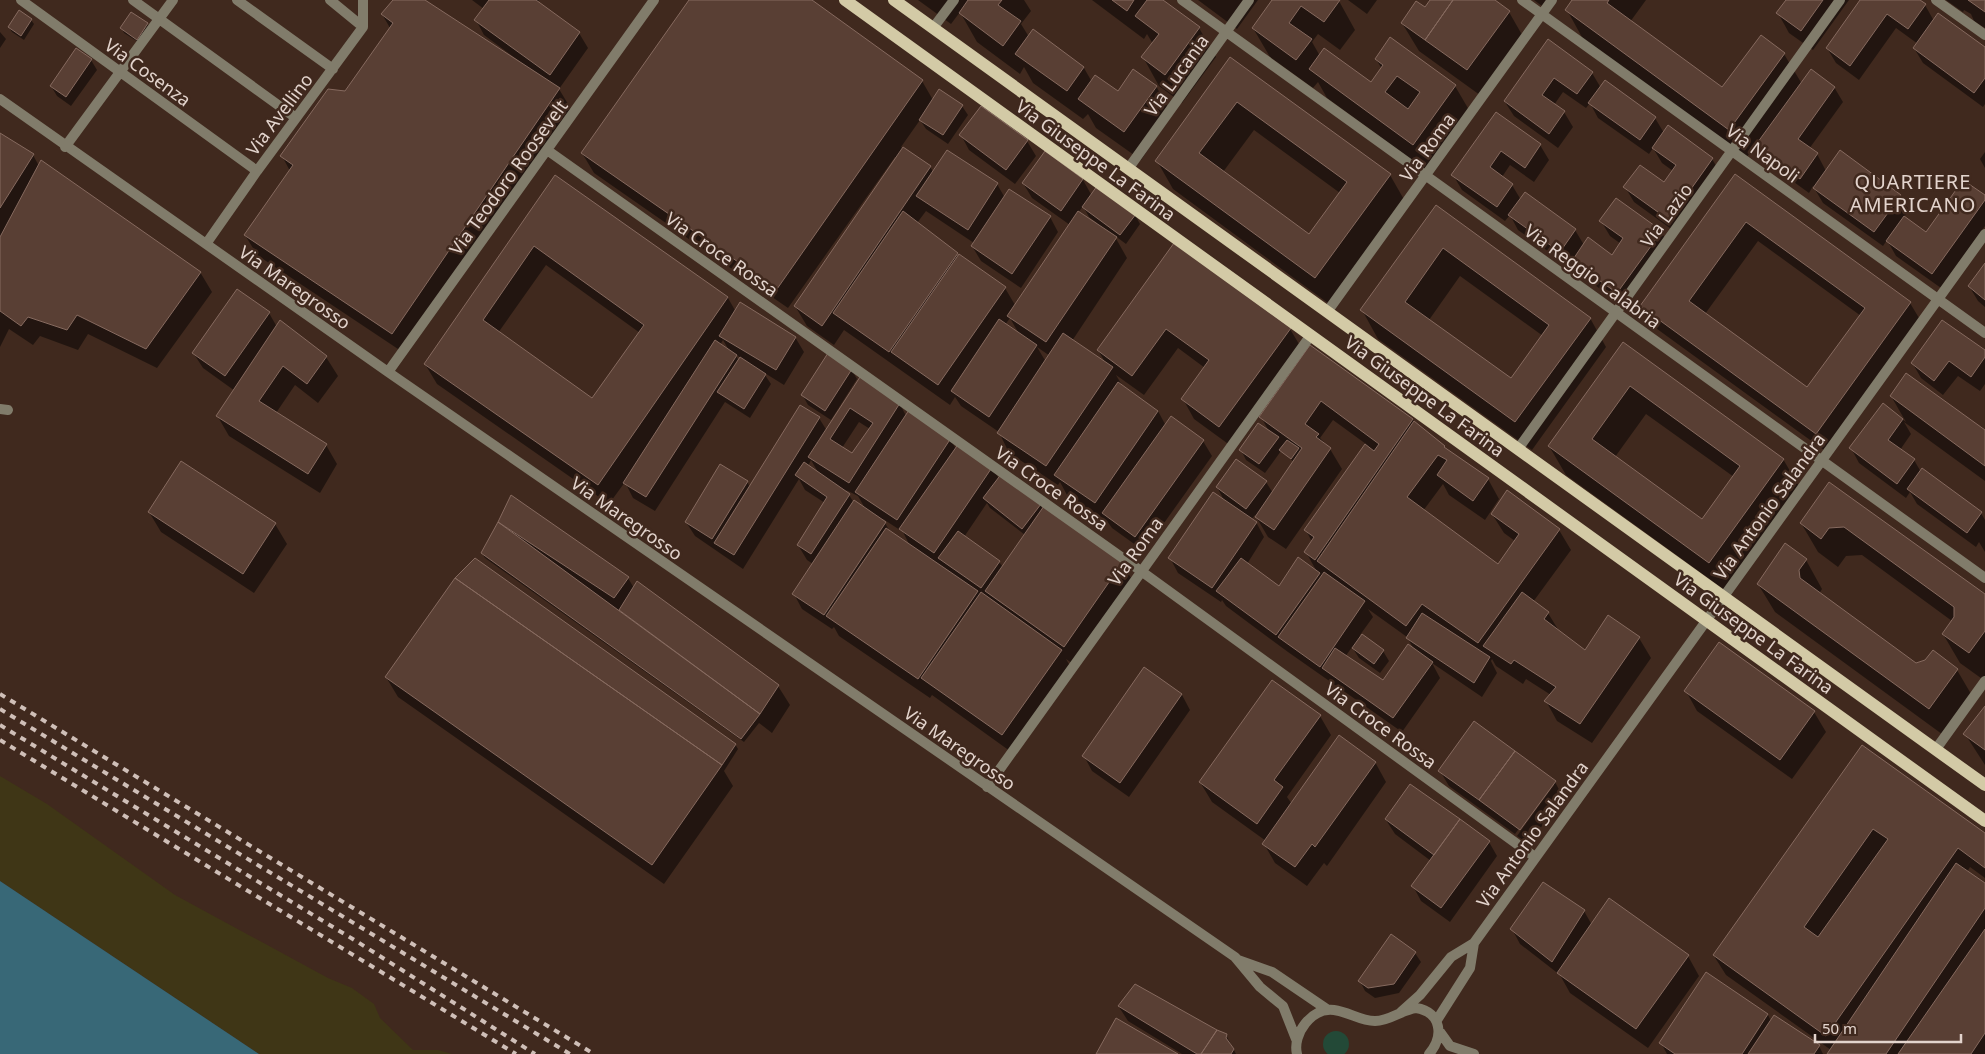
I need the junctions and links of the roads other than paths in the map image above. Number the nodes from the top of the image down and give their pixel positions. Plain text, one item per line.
1 (21, 0) edge
2 (132, 0) edge
3 (173, 0) edge
4 (237, 0) edge
5 (330, 0) edge
6 (363, 0) edge
7 (654, 0) edge
8 (845, 0) edge
9 (894, 0) edge
10 (954, 0) edge
11 (1182, 0) edge
12 (1249, 0) edge
13 (1522, 0) edge
14 (1552, 0) edge
15 (1840, 0) edge
16 (1936, 0) edge
17 (1542, 14) junction
18 (159, 19) junction
19 (363, 27) junction
20 (933, 28) junction
21 (1226, 32) junction
22 (1985, 35) edge
23 (333, 69) junction
24 (121, 72) junction
25 (0, 99) edge
26 (296, 118) junction
27 (65, 146) junction
28 (547, 150) junction
29 (1732, 151) junction
30 (1128, 168) junction
31 (257, 171) junction
32 (1426, 176) junction
33 (1985, 234) edge
34 (206, 244) junction
35 (1938, 299) junction
36 (1328, 312) junction
37 (1616, 312) junction
38 (1985, 333) edge
39 (1311, 335) junction
40 (388, 372) junction
41 (1518, 449) junction
42 (1821, 460) junction
43 (1141, 571) junction
44 (1985, 578) edge
45 (1723, 597) junction
46 (1706, 620) junction
47 (1985, 680) edge
48 (1936, 749) junction
49 (1985, 784) edge
50 (987, 787) junction
51 (1985, 821) edge
52 (1535, 857) junction
53 (1474, 943) junction
54 (1238, 960) junction
55 (1328, 1010) junction
56 (1401, 1012) junction
57 (1437, 1020) junction
58 (1440, 1032) junction
59 (1296, 1039) junction
60 (1297, 1054) edge
61 (1430, 1054) edge
62 (1474, 1054) edge

1 - 24 street, Via Cosenza
2 - 18 street
3 - 18 street
4 - 23 street
5 - 19 street
6 - 19 street
7 - 28 street, Via Teodoro Roosevelt
8 - 39 main road, Via Giuseppe La Farina
9 - 20 main road, Via Giuseppe La Farina
10 - 20 street
11 - 21 street, Via Reggio Calabria
12 - 21 street, Via Lucania
13 - 17 street, Via Napoli
14 - 17 street, Via Roma
15 - 29 street, Via Lazio
16 - 22 street
17 - 29 street, Via Napoli
17 - 32 street, Via Roma
18 - 24 street
18 - 26 street
19 - 23 street, Via Avellino
20 - 30 main road, Via Giuseppe La Farina
21 - 30 street, Via Lucania
21 - 32 street, Via Reggio Calabria
23 - 26 street, Via Avellino
24 - 27 street
24 - 31 street, Via Cosenza
25 - 27 street, Via Maregrosso
26 - 31 street, Via Avellino
27 - 34 street, Via Maregrosso
28 - 40 street, Via Teodoro Roosevelt
28 - 43 street, Via Croce Rossa
29 - 35 street, Via Napoli
29 - 37 street, Via Lazio
30 - 36 main road, Via Giuseppe La Farina
31 - 34 street, Via Avellino
32 - 36 street, Via Roma
32 - 37 street, Via Reggio Calabria
33 - 35 street, Via Antonio Salandra
34 - 40 street, Via Maregrosso
35 - 38 street, Via Napoli
35 - 42 street, Via Antonio Salandra
36 - 41 main road, Via Giuseppe La Farina
37 - 41 street, Via Lazio
37 - 42 street, Via Reggio Calabria
39 - 43 street, Via Roma
39 - 46 main road, Via Giuseppe La Farina
40 - 50 street, Via Maregrosso
41 - 45 main road, Via Giuseppe La Farina
42 - 44 street, Via Reggio Calabria
42 - 45 street, Via Antonio Salandra
43 - 50 street, Via Roma
43 - 52 street, Via Croce Rossa
45 - 46 street, Via Antonio Salandra
45 - 48 main road, Via Giuseppe La Farina
46 - 51 main road, Via Giuseppe La Farina
46 - 52 street, Via Antonio Salandra
47 - 48 street
48 - 49 main road, Via Giuseppe La Farina
50 - 54 street, Via Maregrosso
52 - 53 street, Via Antonio Salandra
53 - 56 street
53 - 57 street
54 - 55 street
54 - 59 street
55 - 56 street
55 - 59 street
56 - 57 street
57 - 58 street
58 - 61 street
58 - 62 street
59 - 60 street

